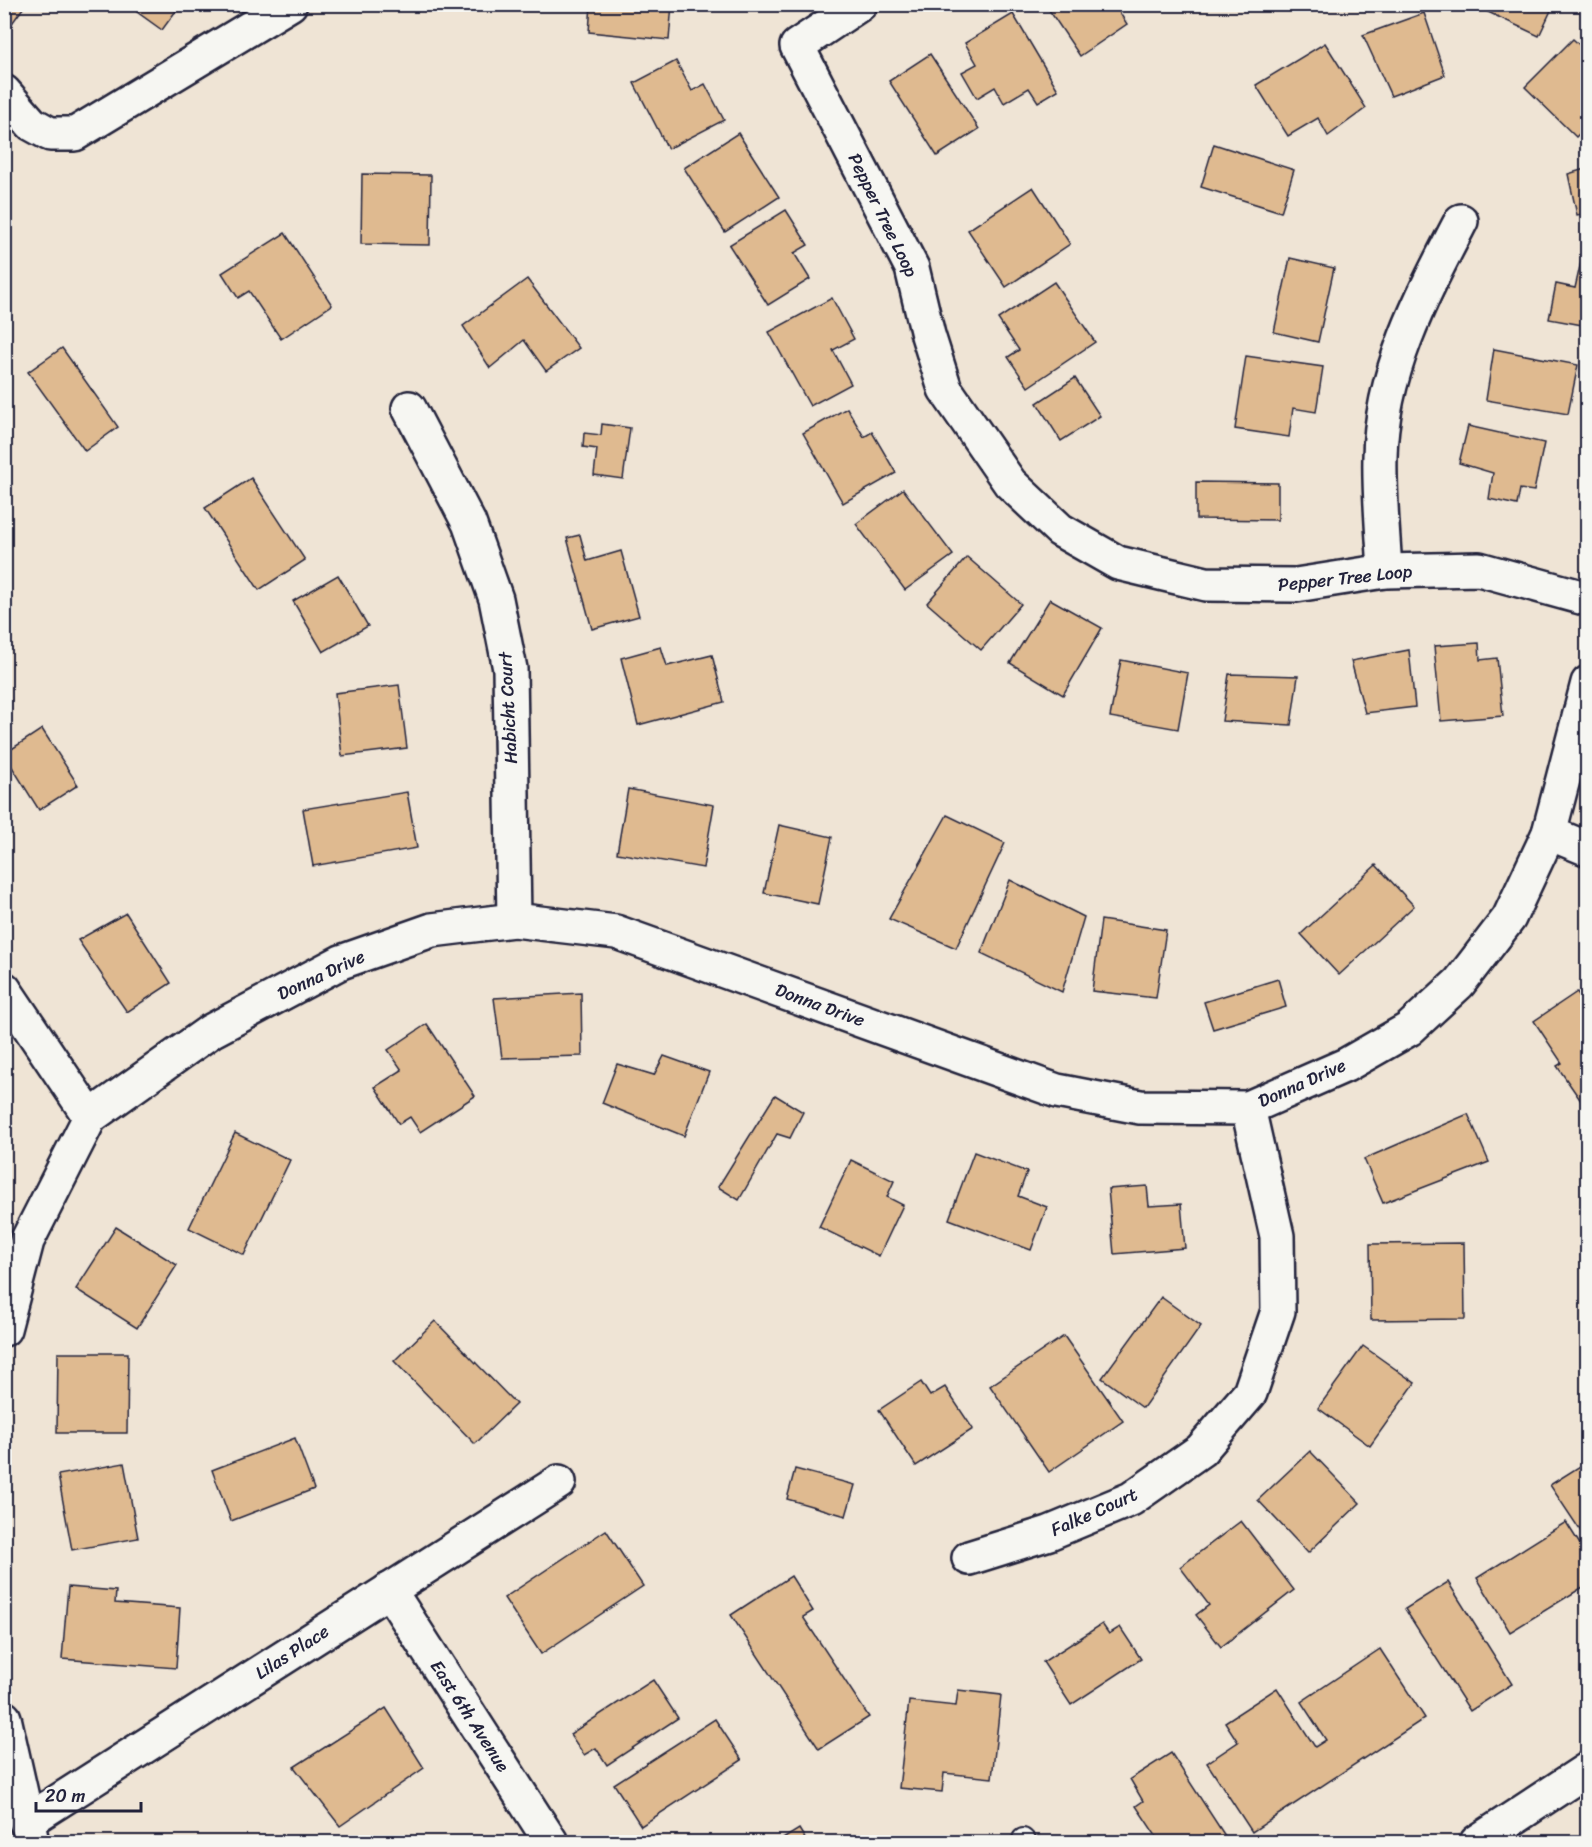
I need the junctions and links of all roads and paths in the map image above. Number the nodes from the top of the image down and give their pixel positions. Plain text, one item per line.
1 (290, 4) edge
2 (860, 4) edge
3 (8, 97) edge
4 (1461, 221) dead end
5 (409, 408) dead end
6 (1385, 571) junction
7 (1587, 599) edge
8 (1587, 682) edge
9 (1549, 833) junction
10 (1587, 849) edge
11 (514, 920) junction
12 (4, 989) edge
13 (1248, 1108) junction
14 (90, 1117) junction
15 (4, 1329) edge
16 (559, 1482) dead end
17 (969, 1558) dead end
18 (389, 1590) junction
19 (4, 1718) edge
20 (1587, 1769) edge
21 (29, 1832) edge
22 (550, 1842) edge
23 (1477, 1842) edge

1 - 3 street
2 - 6 street, Pepper Tree Loop
4 - 6 street
5 - 11 street, Habicht Court
6 - 7 street, Pepper Tree Loop
8 - 9 street, Donna Drive
9 - 10 street
9 - 13 street, Donna Drive
11 - 13 street, Donna Drive
11 - 14 street, Donna Drive
12 - 14 street
13 - 17 street, Falke Court
14 - 15 street, Donna Drive
16 - 18 street, Lilas Place
18 - 21 street, Lilas Place
18 - 22 street, East 6th Avenue
19 - 21 street
20 - 23 street

